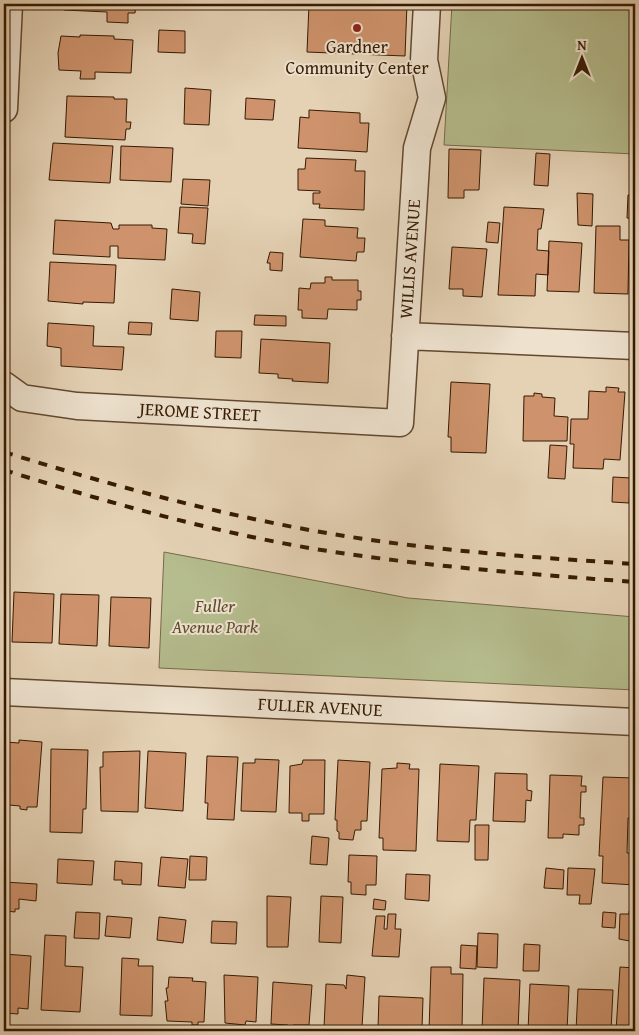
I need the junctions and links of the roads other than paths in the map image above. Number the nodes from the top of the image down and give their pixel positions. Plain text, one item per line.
1 (9, 4) edge
2 (427, 4) edge
3 (4, 109) edge
4 (405, 336) junction
5 (635, 346) edge
6 (4, 385) edge
7 (400, 423) joint
8 (4, 692) edge
9 (635, 722) edge

1 - 3 street
2 - 4 street, WILLIS AVENUE
4 - 5 street
4 - 7 street, WILLIS AVENUE
6 - 7 street, JEROME STREET
8 - 9 street, FULLER AVENUE

